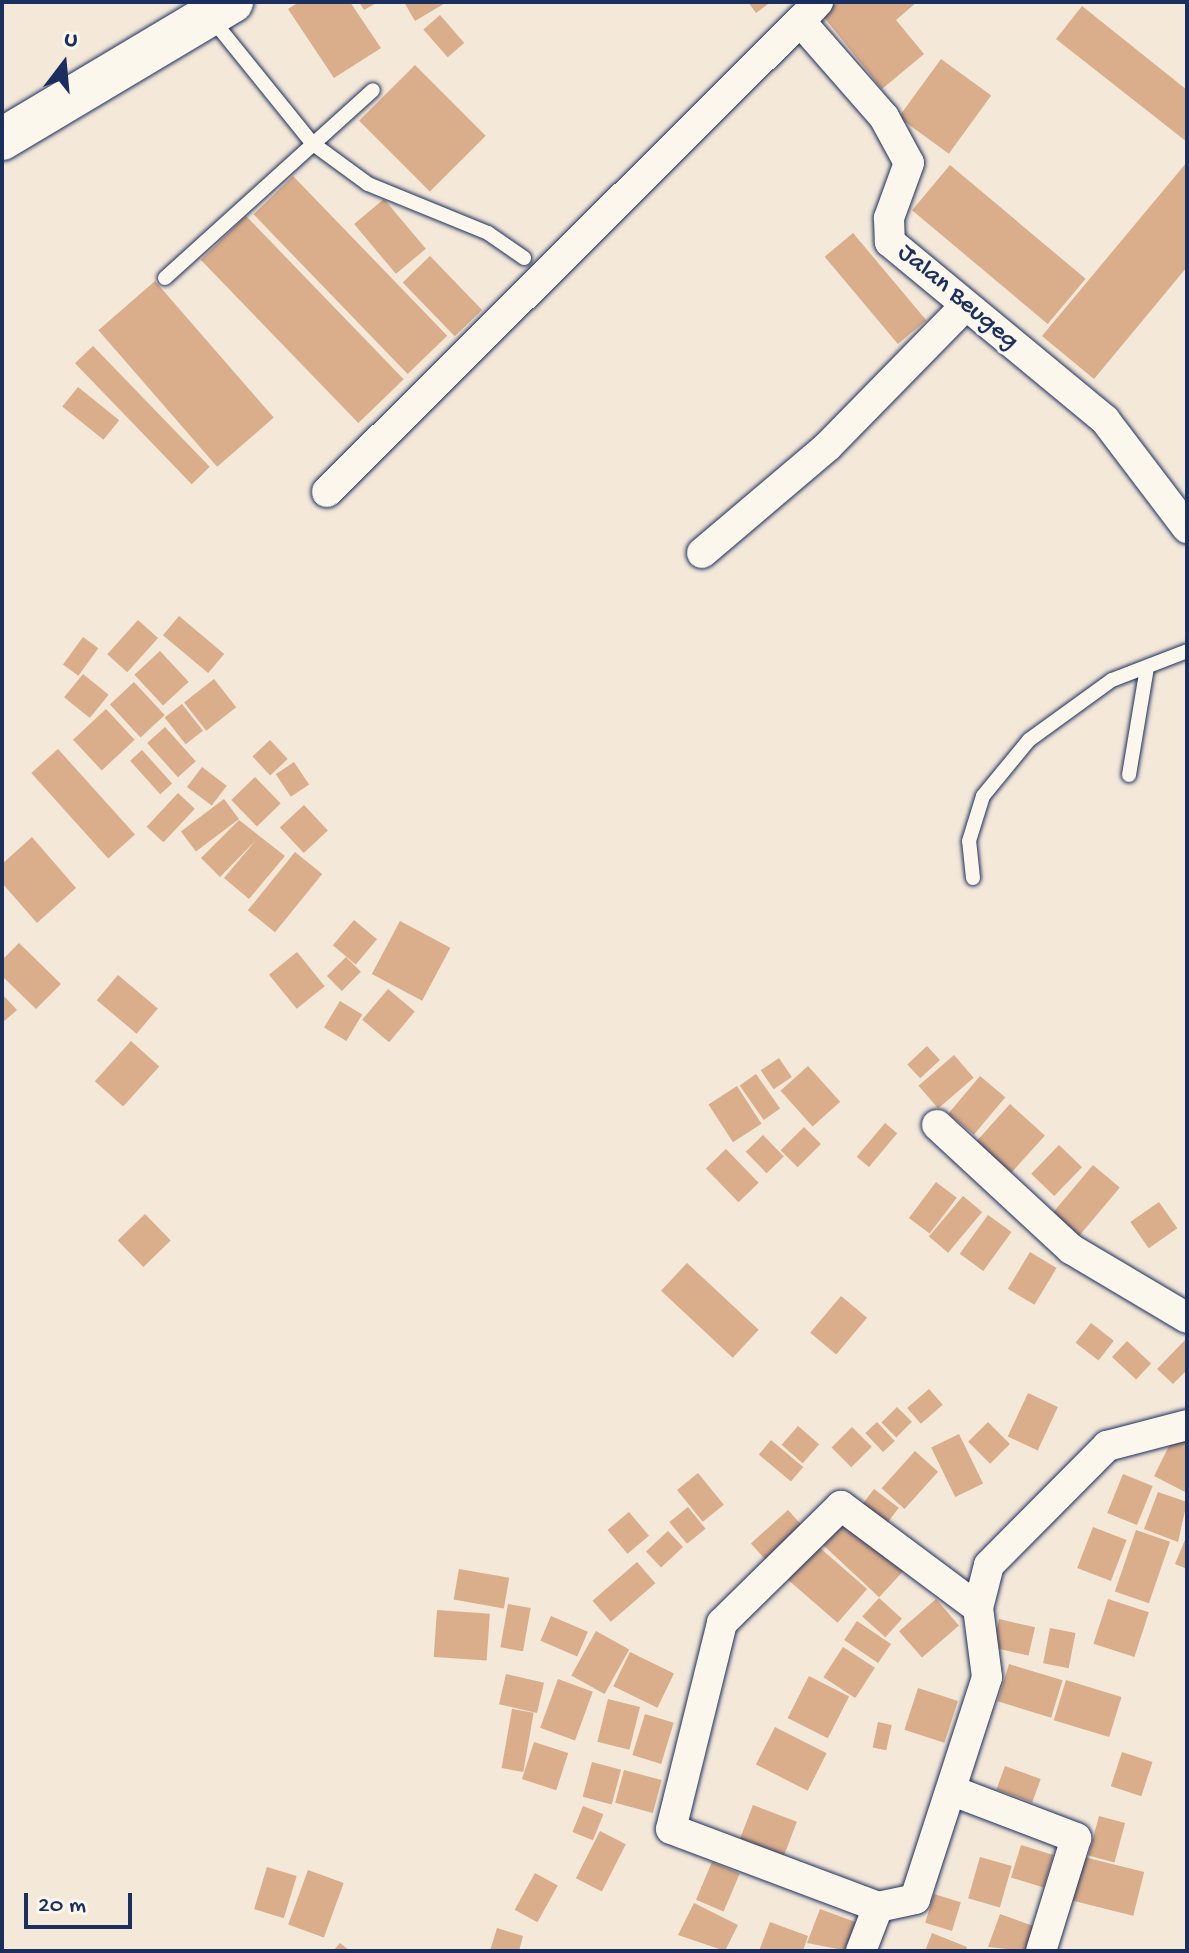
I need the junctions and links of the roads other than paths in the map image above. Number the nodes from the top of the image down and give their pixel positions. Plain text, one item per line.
1 (221, 9) edge
2 (809, 11) edge
3 (373, 90) dead end
4 (3, 138) edge
5 (312, 143) junction
6 (524, 258) dead end
7 (165, 278) dead end
8 (965, 306) junction
9 (327, 492) dead end
10 (1187, 528) edge
11 (702, 553) dead end
12 (1187, 651) edge
13 (1147, 667) junction
14 (1129, 775) dead end
15 (973, 878) dead end
16 (937, 1125) dead end
17 (1187, 1318) edge
18 (1187, 1425) edge
19 (978, 1608) junction
20 (953, 1791) junction
21 (878, 1907) junction
22 (861, 1951) edge
23 (1041, 1951) edge

1 - 4 main road
1 - 5 lane
2 - 8 street, Jalan Beugeg
2 - 9 street
3 - 5 lane
5 - 6 lane
5 - 7 lane
8 - 10 street, Jalan Beugeg
8 - 11 street
12 - 13 lane
13 - 14 lane
13 - 15 lane
16 - 17 street
18 - 19 street
19 - 20 street
19 - 21 street
20 - 21 street
20 - 23 street
21 - 22 street

